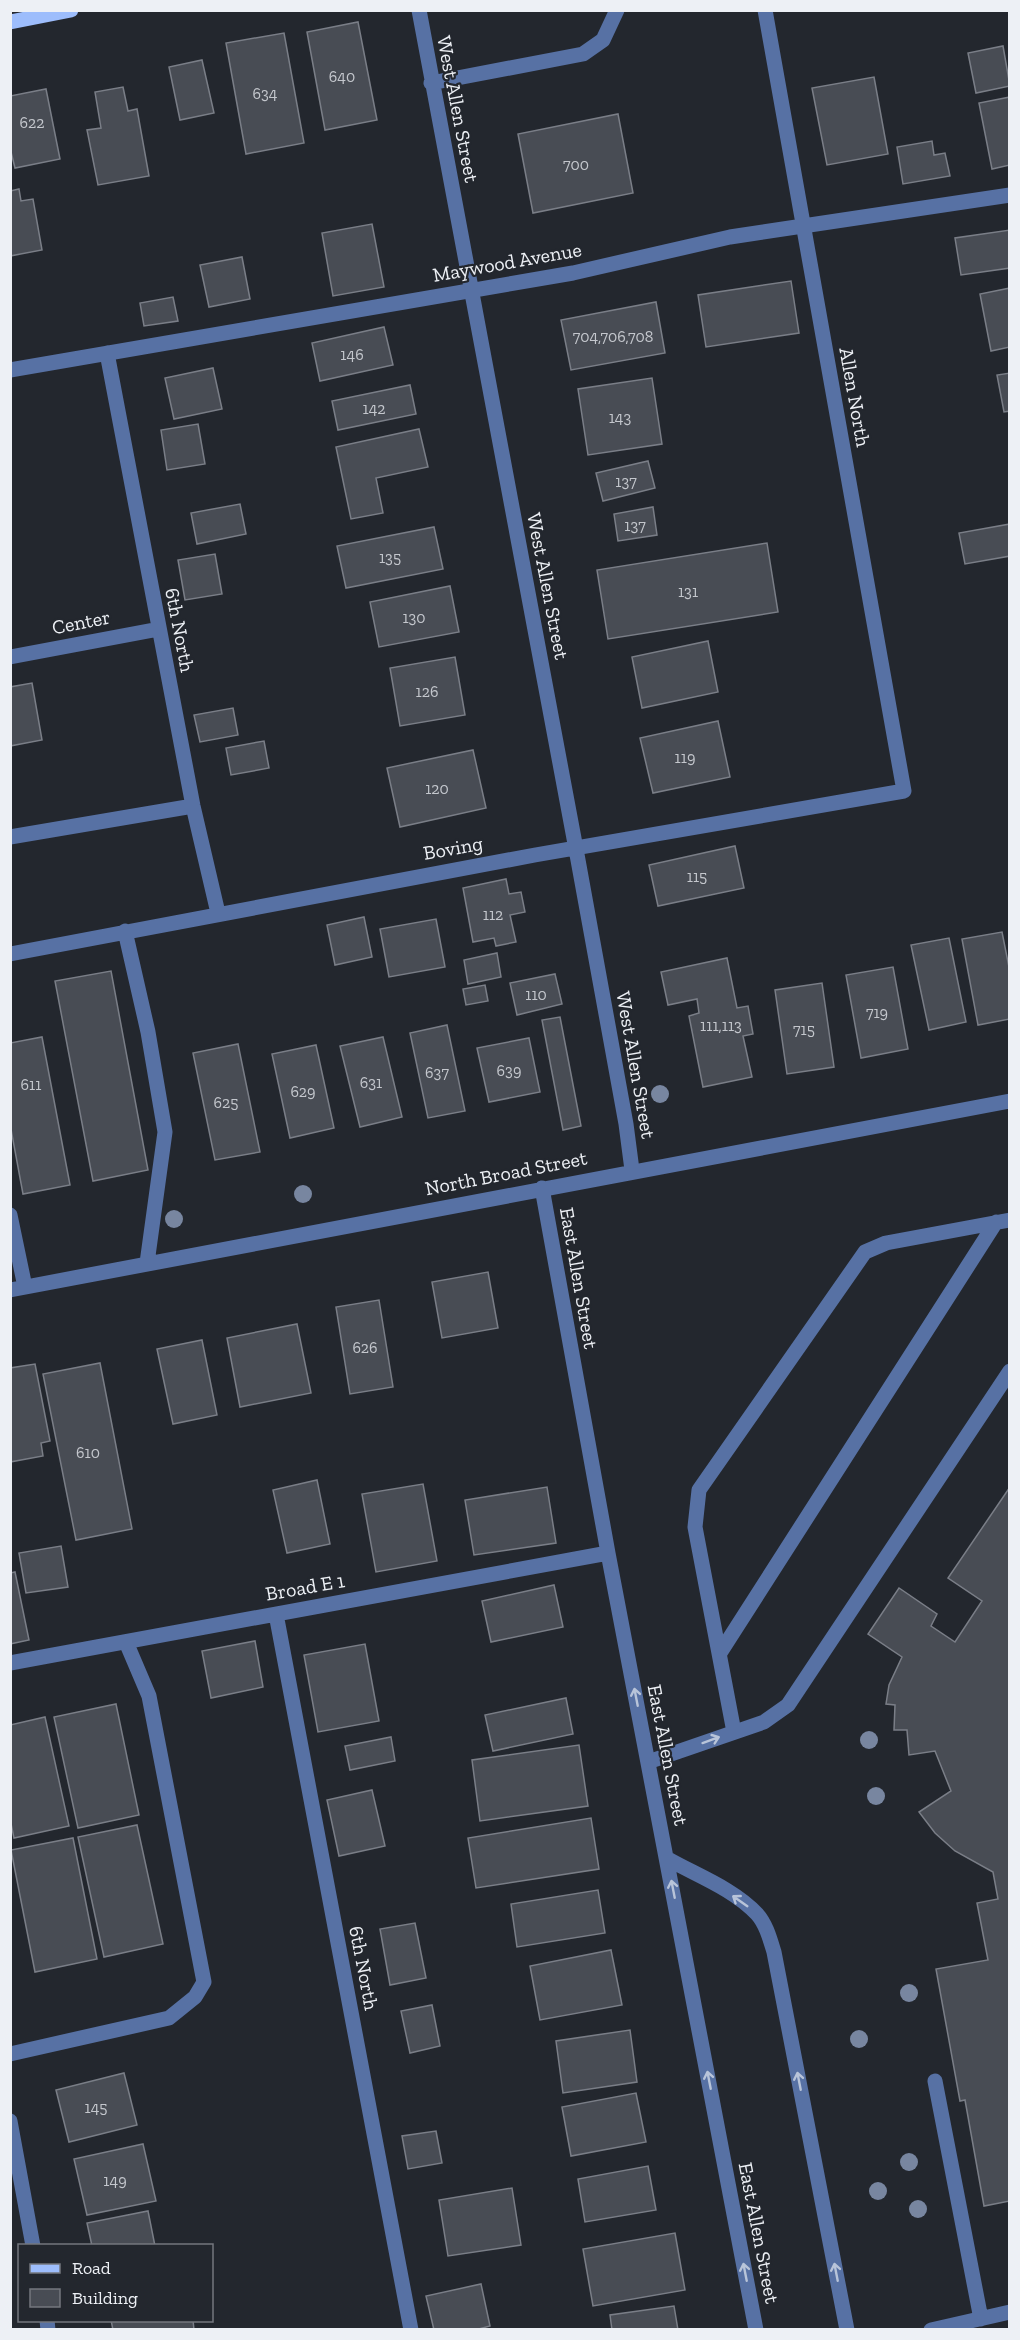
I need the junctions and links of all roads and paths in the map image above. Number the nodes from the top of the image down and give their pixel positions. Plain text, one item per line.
1 (71, 10) edge
2 (419, 10) edge
3 (617, 10) edge
4 (765, 10) edge
5 (10, 22) edge
6 (431, 84) junction
7 (1010, 195) edge
8 (803, 225) junction
9 (471, 290) junction
10 (107, 353) junction
11 (10, 370) edge
12 (159, 629) junction
13 (10, 657) edge
14 (904, 791) joint
15 (193, 806) junction
16 (10, 837) edge
17 (576, 849) junction
18 (218, 913) junction
19 (125, 931) junction
20 (10, 954) edge
21 (1010, 1101) edge
22 (632, 1170) junction
23 (542, 1188) junction
24 (10, 1215) edge
25 (1003, 1221) edge
26 (147, 1263) junction
27 (17, 1288) edge
28 (1010, 1371) edge
29 (608, 1553) junction
30 (276, 1614) junction
31 (126, 1642) junction
32 (720, 1653) junction
33 (10, 1663) edge
34 (734, 1732) junction
35 (648, 1762) junction
36 (668, 1858) junction
37 (10, 2054) edge
38 (935, 2081) dead end
39 (10, 2121) edge
40 (33, 2244) edge
41 (1010, 2312) edge
42 (981, 2319) junction
43 (411, 2330) edge
44 (756, 2330) edge
45 (847, 2330) edge
46 (931, 2330) edge

1 - 5 main road
2 - 6 street, West Allen Street
3 - 6 street
4 - 8 street, Allen North
6 - 9 street, West Allen Street
7 - 8 street, Maywood Avenue
8 - 9 street, Maywood Avenue
8 - 14 street, Allen North
9 - 10 street, Maywood Avenue
9 - 17 street, West Allen Street
10 - 11 street, Maywood Avenue
10 - 12 street, 6th North
12 - 13 street, Center
12 - 15 street, 6th North
14 - 17 street, Boving
15 - 16 street
15 - 18 street, 6th North
17 - 18 street, Boving
17 - 22 street, West Allen Street
18 - 19 street, Boving
19 - 20 street, Boving
19 - 26 street
21 - 22 street, North Broad Street
22 - 23 street, North Broad Street
23 - 26 street, North Broad Street
23 - 29 street, East Allen Street
24 - 27 street
25 - 32 street
25 - 32 street
26 - 27 street, North Broad Street
28 - 34 street
29 - 30 street, Broad E 1
35 -> 29 street, East Allen Street
30 - 31 street, Broad E 1
30 - 43 street, 6th North
31 - 33 street, Broad E 1
31 - 37 street
32 - 34 street
35 -> 34 street
35 - 36 street, East Allen Street
44 -> 36 street, East Allen Street
45 -> 36 street
38 - 42 street
39 - 40 street
41 - 42 street
42 - 46 street

